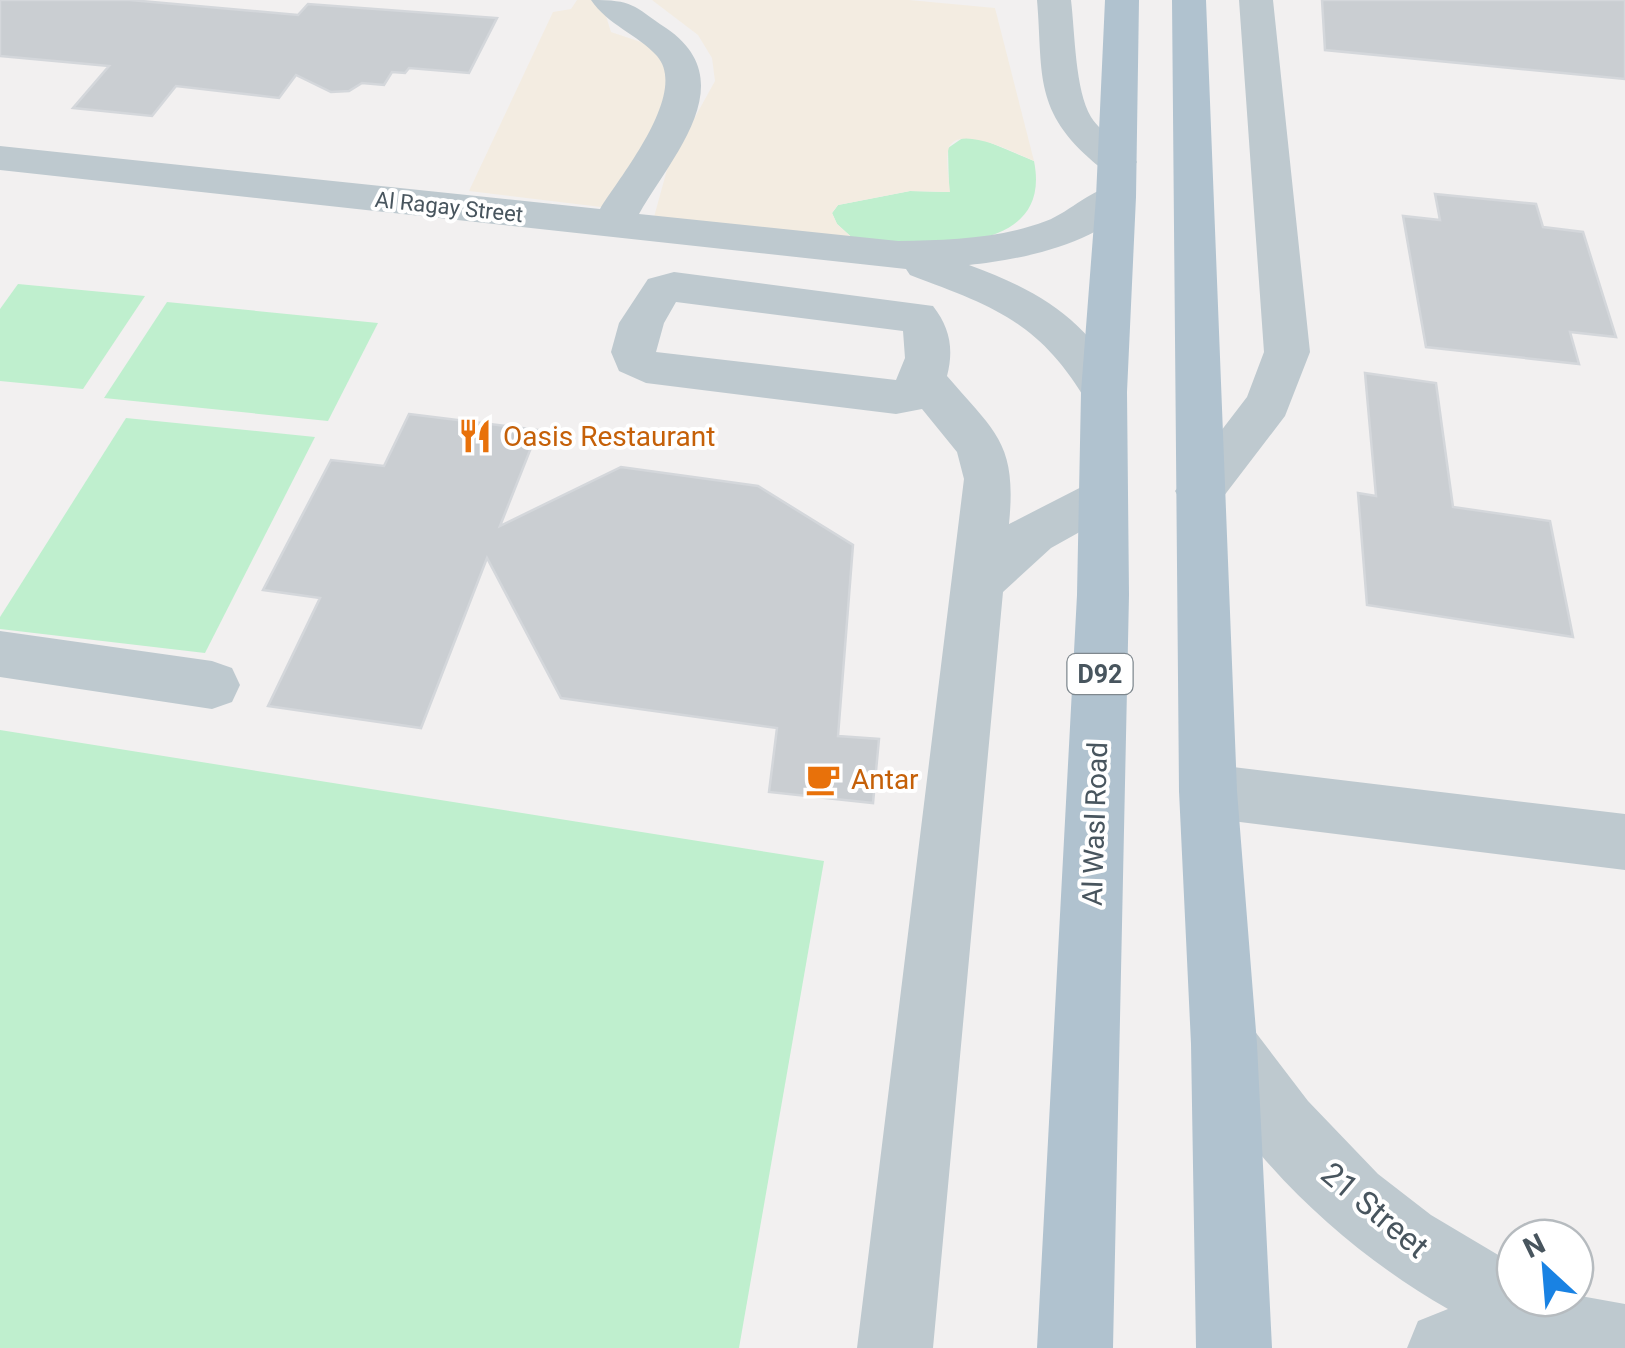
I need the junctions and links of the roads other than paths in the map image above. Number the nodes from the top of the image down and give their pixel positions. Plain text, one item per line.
1 (608, 0) edge
2 (1054, 0) edge
3 (1122, 0) edge
4 (1189, 0) edge
5 (1256, 0) edge
6 (0, 158) edge
7 (1117, 179) junction
8 (612, 224) junction
9 (682, 232) junction
10 (898, 255) junction
11 (663, 289) junction
12 (924, 380) junction
13 (1104, 392) junction
14 (1200, 491) junction
15 (1101, 496) junction
16 (977, 586) junction
17 (0, 654) edge
18 (212, 684) dead end
19 (1208, 790) junction
20 (1625, 842) edge
21 (1224, 1044) junction
22 (1595, 1336) edge
23 (895, 1348) edge
24 (1075, 1348) edge
25 (1234, 1348) edge
26 (1445, 1348) edge

1 - 8 street
2 - 7 street
3 - 7 main road, Al Wasl Road / D92
4 - 14 main road
5 - 14 street
6 - 8 street, Al Ragay Street
7 - 10 street, Al Ragay Street
7 - 13 main road, Al Wasl Road / D92
8 - 9 street, Al Ragay Street
9 - 10 street, Al Ragay Street
9 - 11 street
10 - 13 street, Al Ragay Street
11 - 12 street
11 - 12 street
12 - 16 street
13 - 15 main road, Al Wasl Road / D92
14 - 19 main road
15 - 16 street
15 - 24 main road, Al Wasl Road / D92
16 - 23 street
17 - 18 street
19 - 20 street
19 - 21 main road
21 - 22 street, 21 Street
21 - 25 main road
22 - 26 street, 21 Street

